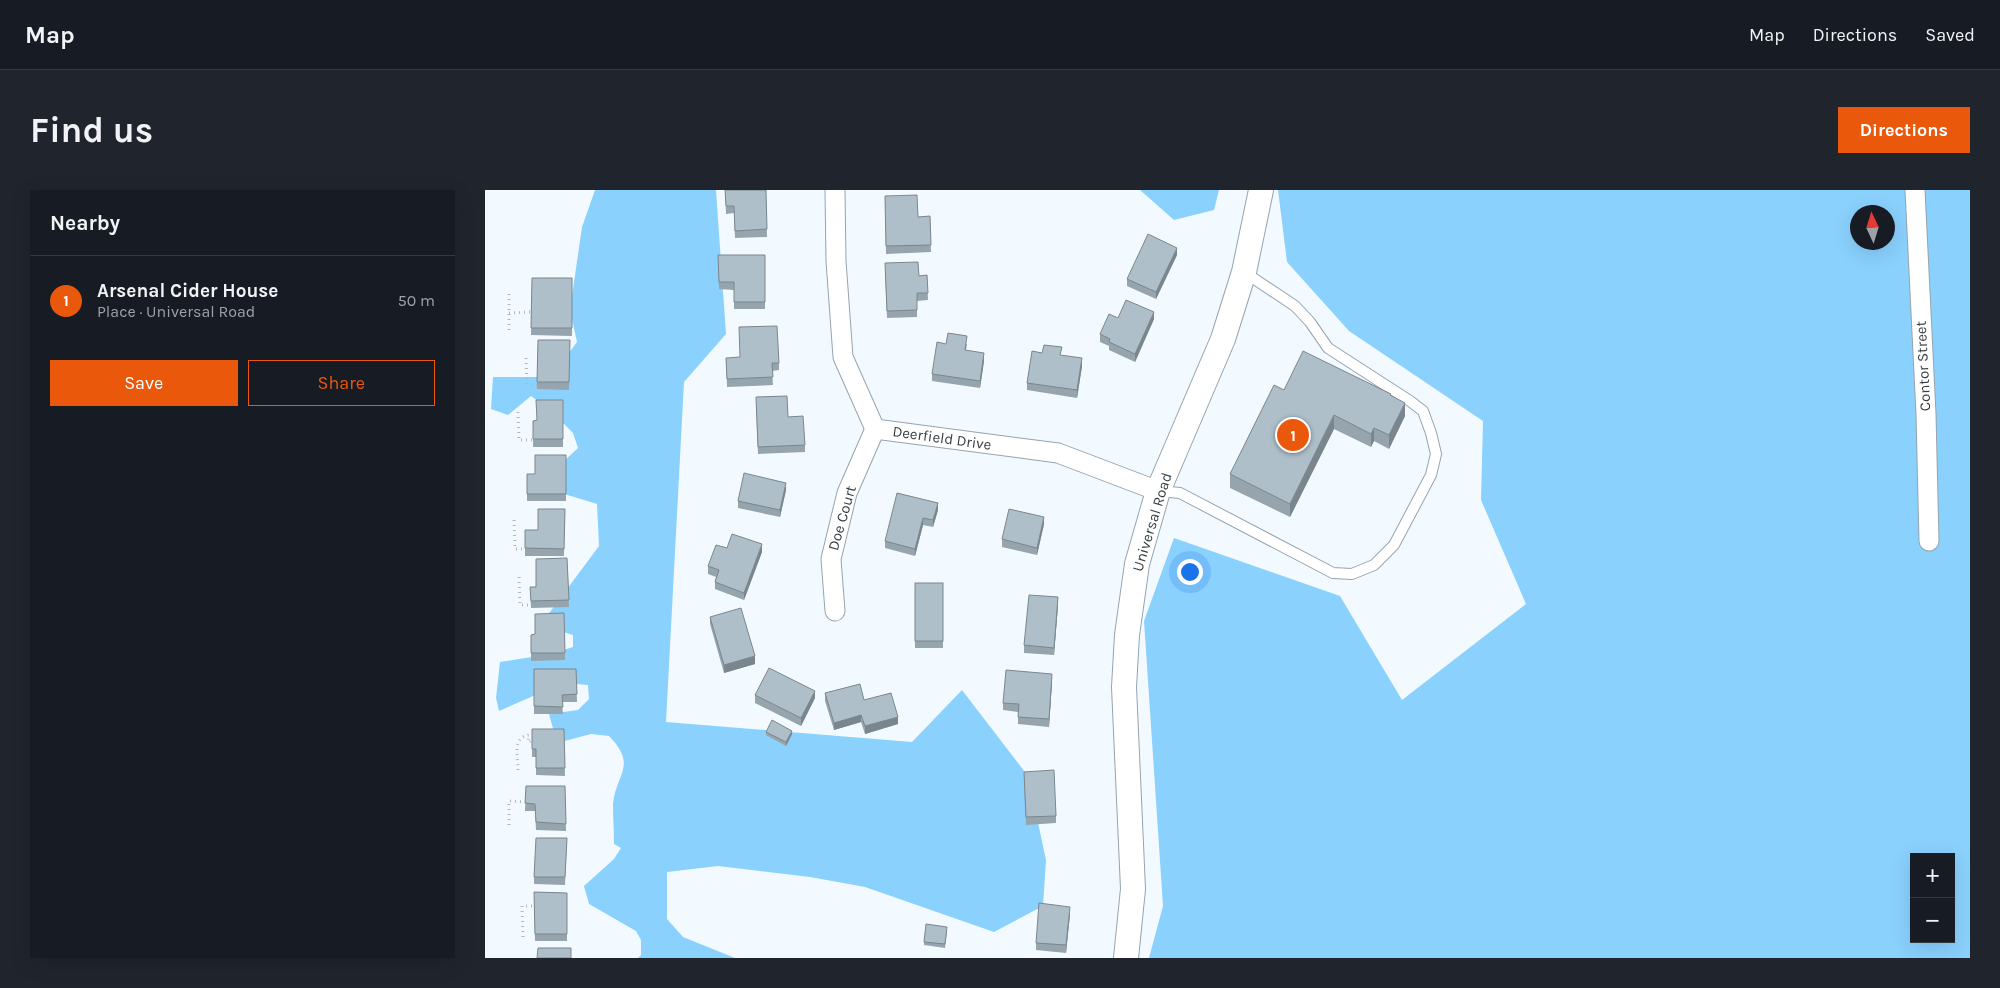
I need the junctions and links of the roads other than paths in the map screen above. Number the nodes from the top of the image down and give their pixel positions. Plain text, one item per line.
1 (835, 190) edge
2 (1261, 190) edge
3 (1915, 190) edge
4 (1244, 272) junction
5 (875, 429) junction
6 (1158, 490) junction
7 (1929, 541) dead end
8 (835, 611) dead end
9 (1126, 958) edge

1 - 5 street, Deerfield Drive
2 - 4 street, Universal Road
3 - 7 street, Contor Street
4 - 6 street, Universal Road
4 - 6 lane
5 - 6 street, Deerfield Drive
5 - 8 street, Doe Court
6 - 9 street, Universal Road

